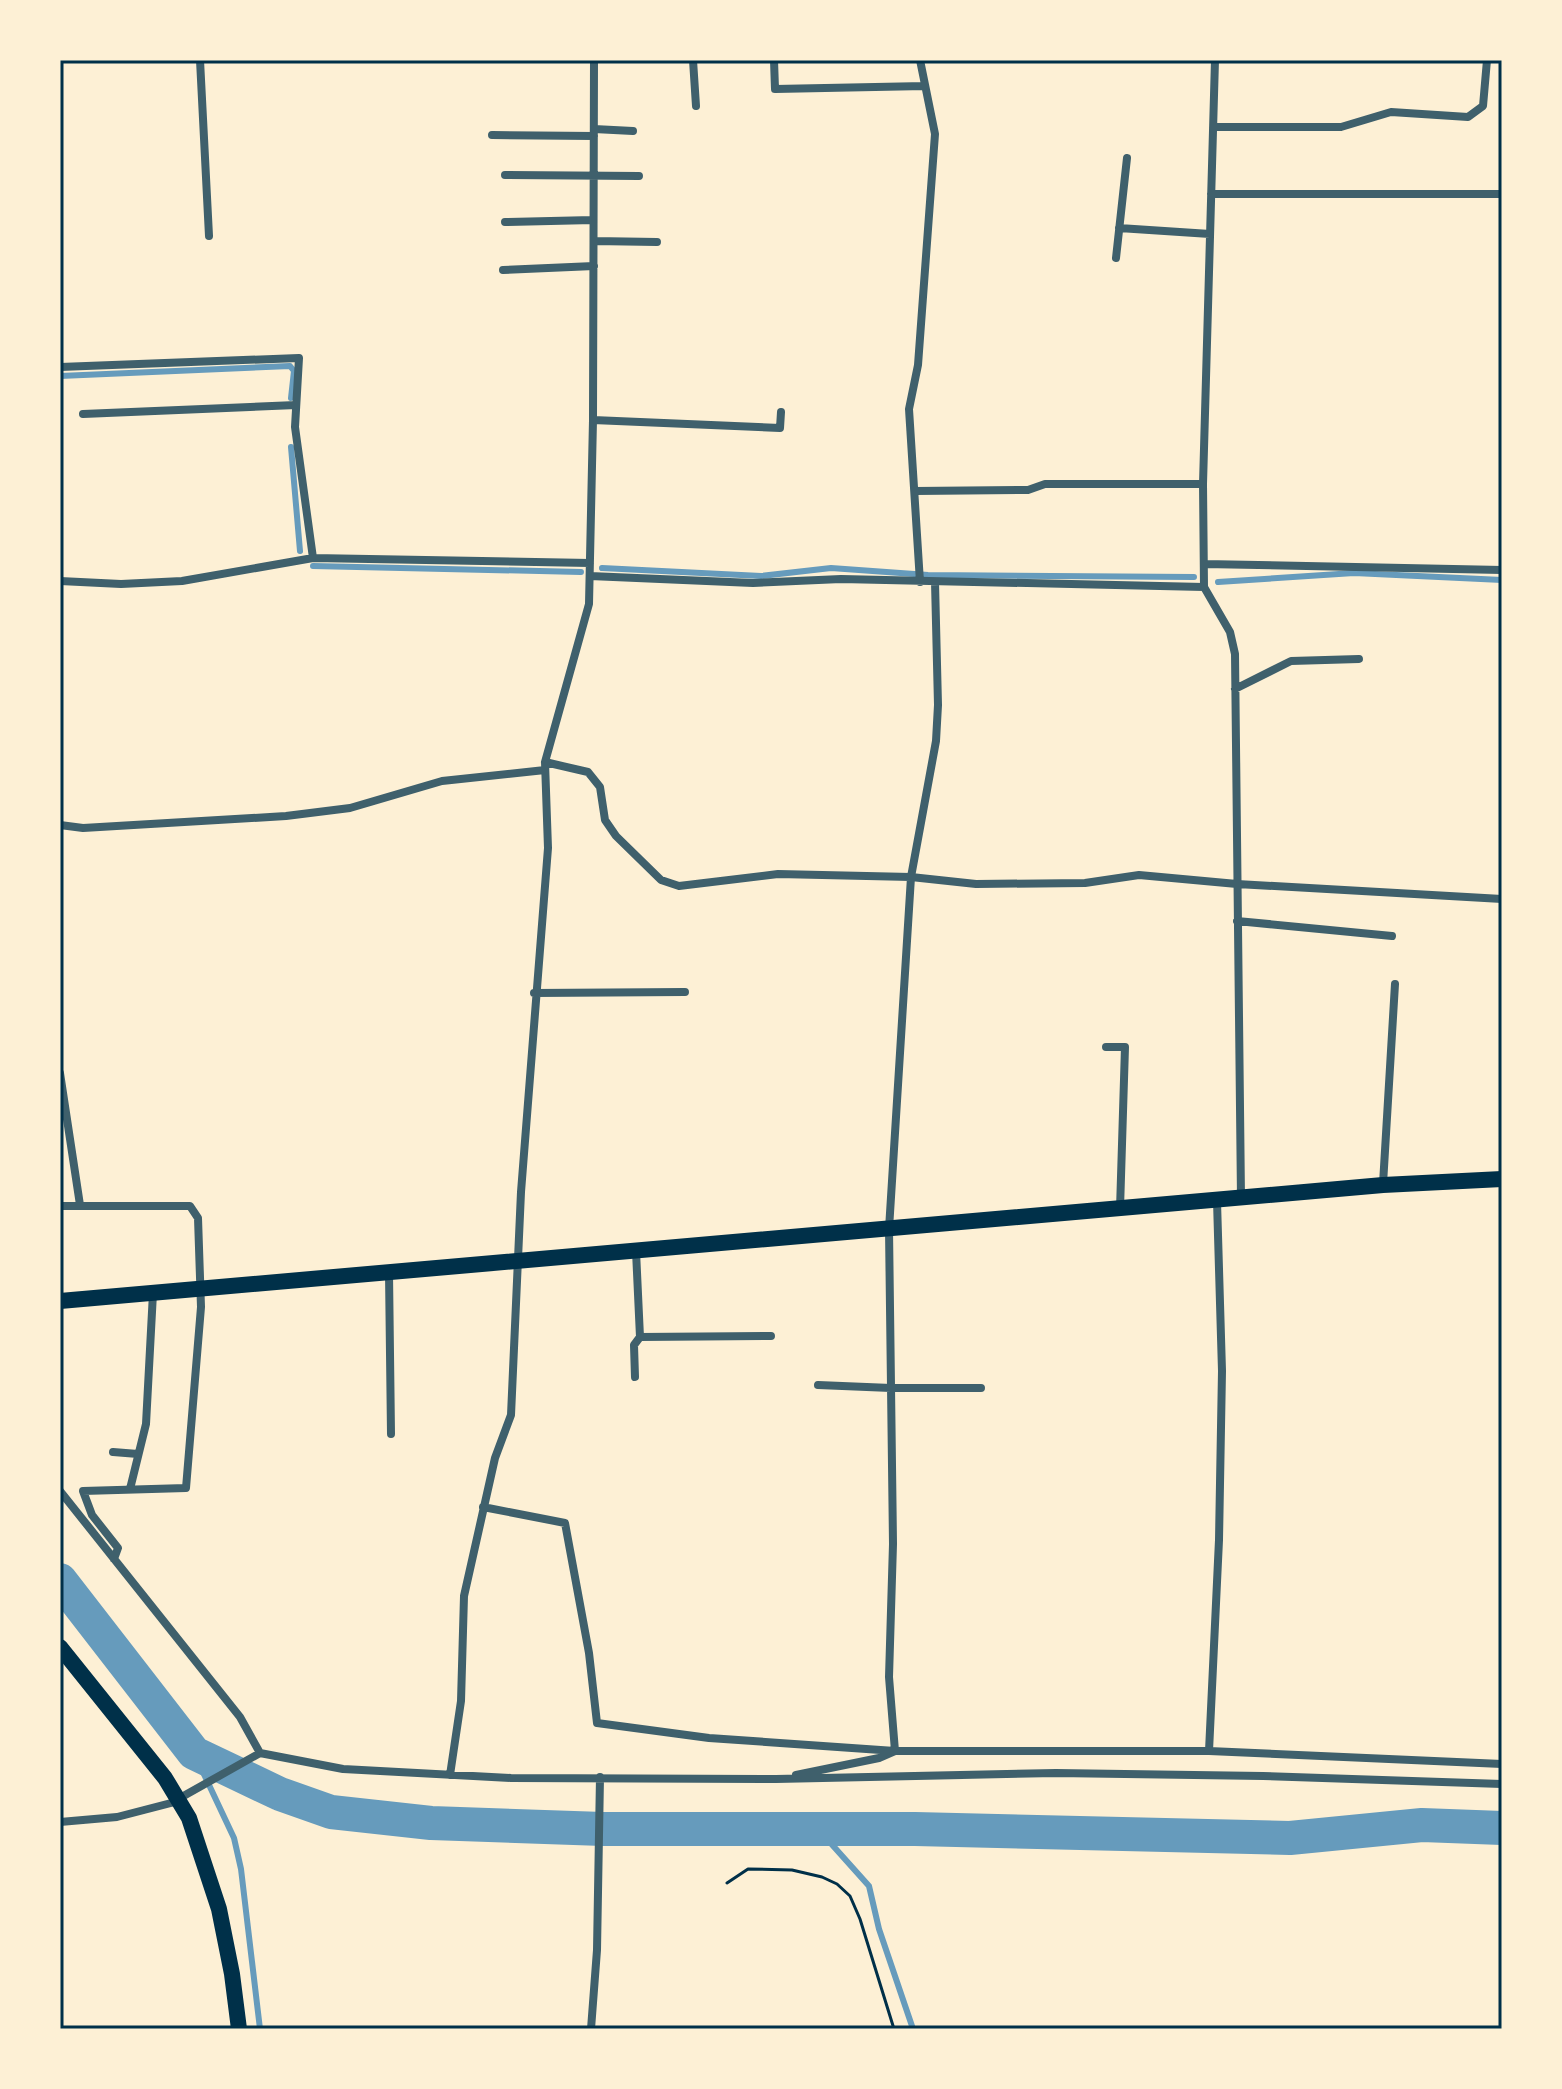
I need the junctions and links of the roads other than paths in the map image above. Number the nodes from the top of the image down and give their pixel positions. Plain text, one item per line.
1 (200, 60) edge
2 (594, 60) edge
3 (693, 60) edge
4 (774, 60) edge
5 (920, 60) edge
6 (1215, 60) edge
7 (1487, 60) edge
8 (925, 86) junction
9 (696, 106) dead end
10 (1213, 127) junction
11 (633, 131) dead end
12 (594, 133) junction
13 (492, 135) dead end
14 (1127, 158) dead end
15 (505, 175) dead end
16 (593, 176) junction
17 (639, 176) dead end
18 (1211, 194) junction
19 (1502, 194) edge
20 (593, 220) junction
21 (505, 222) dead end
22 (1119, 228) junction
23 (1210, 234) junction
24 (209, 236) dead end
25 (594, 241) junction
26 (657, 242) dead end
27 (1116, 258) dead end
28 (594, 266) junction
29 (503, 270) dead end
30 (60, 367) edge
31 (296, 405) junction
32 (781, 412) dead end
33 (83, 414) dead end
34 (593, 420) junction
35 (1203, 484) junction
36 (915, 491) junction
37 (313, 558) junction
38 (590, 563) junction
39 (1204, 564) junction
40 (1502, 570) edge
41 (590, 576) junction
42 (920, 576) junction
43 (60, 581) edge
44 (935, 582) junction
45 (1204, 587) junction
46 (1359, 659) dead end
47 (1235, 689) junction
48 (545, 766) junction
49 (60, 825) edge
50 (911, 877) junction
51 (1237, 884) junction
52 (1502, 899) edge
53 (1237, 921) junction
54 (1392, 936) dead end
55 (1395, 984) dead end
56 (685, 992) dead end
57 (534, 993) junction
58 (1106, 1047) dead end
59 (60, 1073) edge
60 (1502, 1179) edge
61 (1383, 1185) junction
62 (1241, 1199) junction
63 (1217, 1201) junction
64 (80, 1205) junction
65 (60, 1206) edge
66 (1120, 1210) junction
67 (889, 1229) junction
68 (636, 1251) junction
69 (518, 1262) junction
70 (389, 1273) junction
71 (200, 1289) junction
72 (153, 1293) junction
73 (60, 1301) edge
74 (771, 1336) dead end
75 (640, 1337) junction
76 (635, 1377) dead end
77 (818, 1385) dead end
78 (891, 1388) junction
79 (981, 1388) dead end
80 (391, 1434) dead end
81 (113, 1452) dead end
82 (138, 1454) junction
83 (130, 1489) junction
84 (60, 1491) edge
85 (483, 1507) junction
86 (114, 1559) junction
87 (60, 1647) edge
88 (895, 1751) junction
89 (1209, 1751) junction
90 (260, 1753) junction
91 (1502, 1764) edge
92 (450, 1775) junction
93 (600, 1777) junction
94 (776, 1779) junction
95 (1502, 1784) edge
96 (185, 1795) junction
97 (60, 1822) edge
98 (239, 2029) edge
99 (591, 2029) edge

1 - 24 street
2 - 12 street
3 - 9 street
4 - 8 street
5 - 8 street
6 - 10 street
7 - 10 street
8 - 36 street
10 - 18 street
11 - 12 street
12 - 13 street
12 - 16 street
14 - 22 street
15 - 16 street
16 - 17 street
16 - 20 street
18 - 19 street
18 - 23 street
20 - 21 street
20 - 25 street
22 - 23 street
22 - 27 street
23 - 35 street
25 - 26 street
25 - 28 street
28 - 29 street
28 - 34 street
30 - 31 street
31 - 33 street
31 - 37 street
32 - 34 street
34 - 38 street
35 - 36 street
35 - 39 street
36 - 42 street
37 - 38 street
37 - 43 street
38 - 41 street
39 - 40 street
39 - 45 street
41 - 42 street
41 - 48 street
42 - 44 street
44 - 45 street
44 - 50 street
45 - 47 street
46 - 47 street
47 - 51 street
48 - 49 street
48 - 50 street
48 - 57 street
50 - 51 street
50 - 67 street
51 - 52 street
51 - 53 street
53 - 54 street
53 - 62 street
55 - 61 street
56 - 57 street
57 - 69 street
58 - 66 street
59 - 64 street
60 - 61 main road
61 - 62 main road
62 - 63 main road
63 - 66 main road
63 - 89 street
64 - 65 street
64 - 71 street
66 - 67 main road
67 - 68 main road
67 - 78 street
68 - 69 main road
68 - 75 street
69 - 70 main road
69 - 85 street
70 - 71 main road
70 - 80 street
71 - 72 main road
71 - 83 street
72 - 73 main road
72 - 82 street
74 - 75 street
75 - 76 street
77 - 78 street
78 - 79 street
78 - 88 street
81 - 82 street
82 - 83 street
83 - 86 street
84 - 86 street
85 - 88 street
85 - 92 street
86 - 90 street
87 - 96 main road
88 - 89 street
88 - 94 street
89 - 91 street
90 - 92 street
90 - 96 street
92 - 93 street
93 - 94 street
93 - 99 street
94 - 95 street
96 - 97 street
96 - 98 main road

